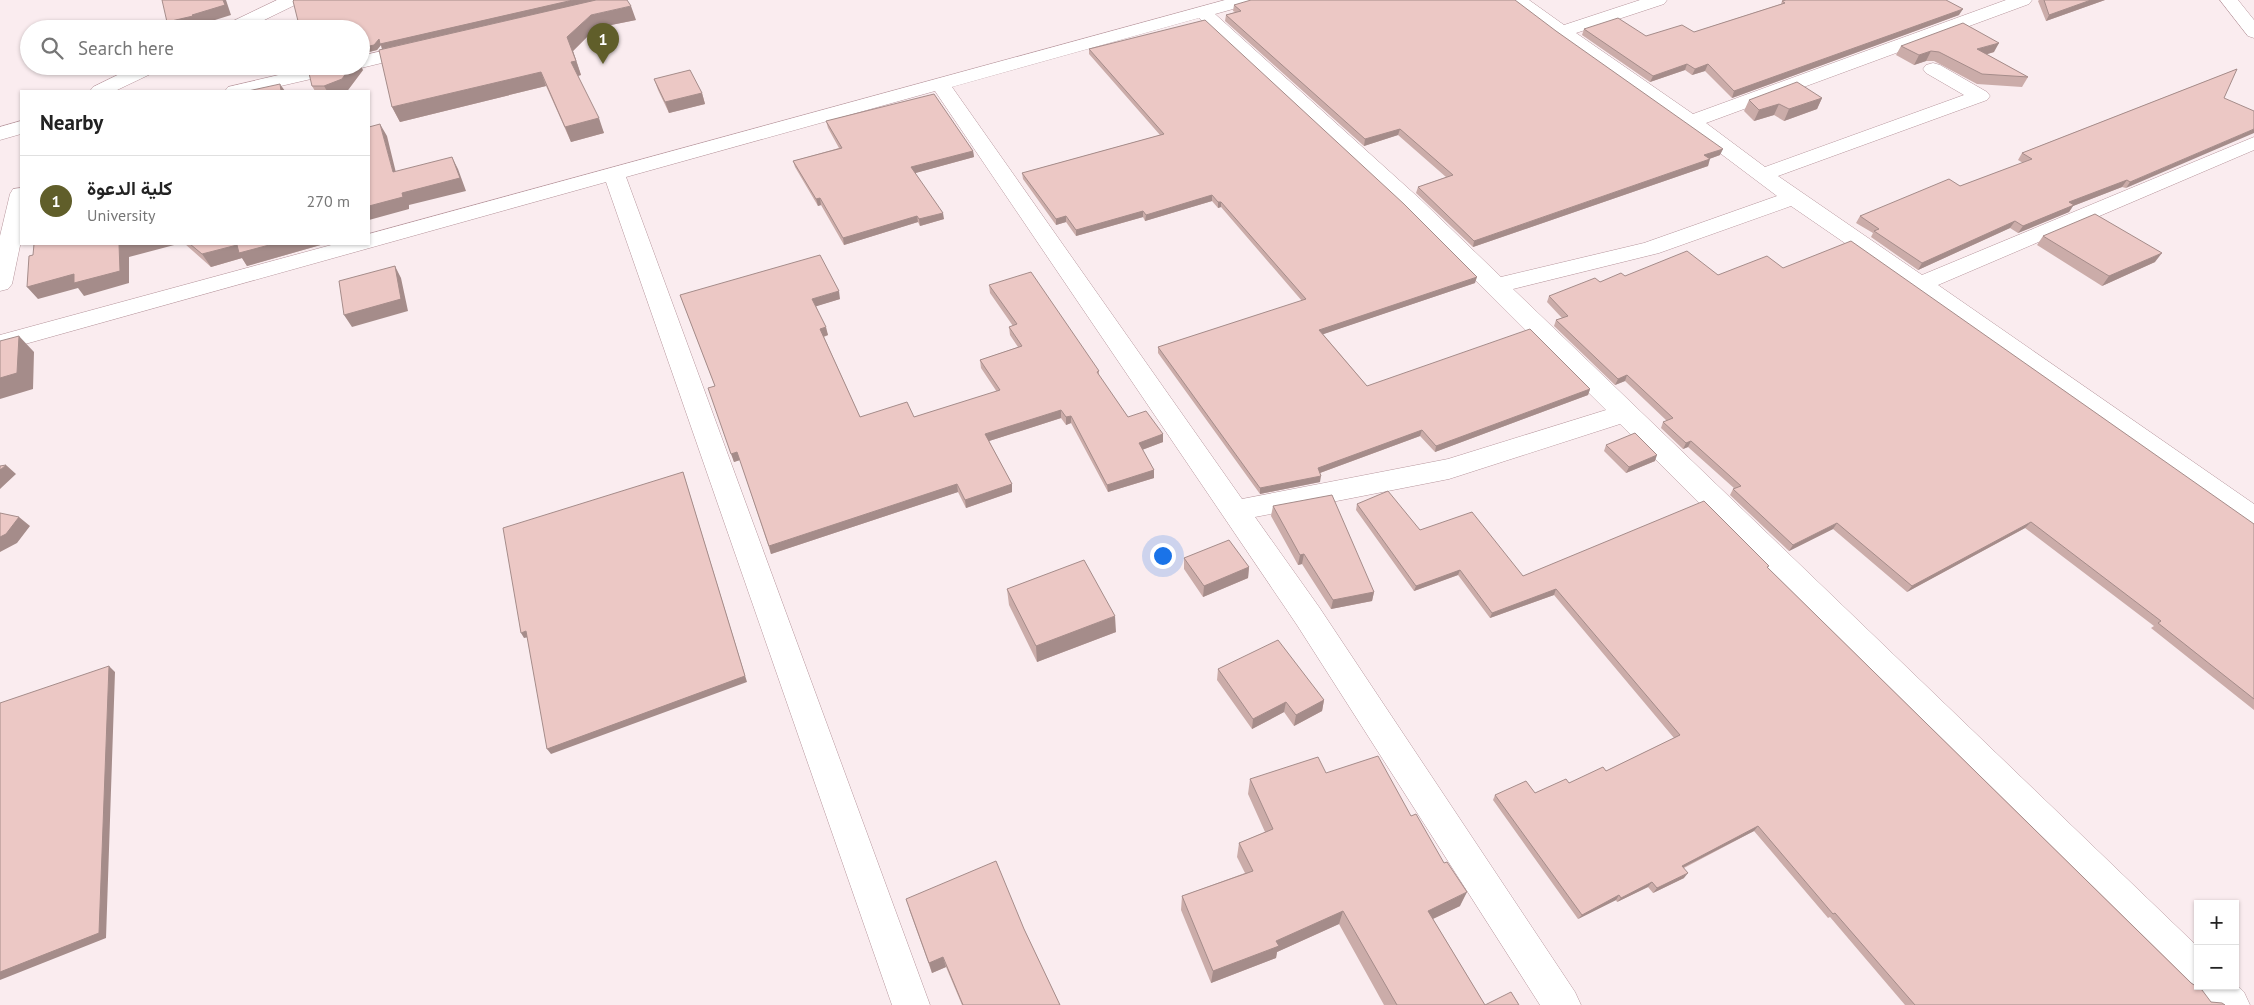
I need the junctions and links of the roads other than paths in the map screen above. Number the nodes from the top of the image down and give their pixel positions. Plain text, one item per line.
1 (291, 0) edge
2 (1245, 0) edge
3 (1517, 0) edge
4 (1658, 0) edge
5 (2022, 0) edge
6 (2229, 0) edge
7 (1203, 12) junction
8 (250, 20) edge
9 (1561, 32) junction
10 (2254, 32) edge
11 (438, 44) edge
12 (370, 60) edge
13 (1933, 69) dead end
14 (133, 75) edge
15 (304, 75) edge
16 (940, 84) junction
17 (102, 90) edge
18 (239, 90) edge
19 (1691, 122) junction
20 (20, 126) edge
21 (0, 134) edge
22 (2254, 143) edge
23 (614, 174) junction
24 (1762, 175) junction
25 (20, 198) edge
26 (1793, 198) junction
27 (370, 241) edge
28 (356, 245) edge
29 (0, 284) edge
30 (1920, 284) junction
31 (1496, 286) junction
32 (0, 343) edge
33 (1625, 413) junction
34 (1235, 511) junction
35 (2254, 518) edge
36 (2194, 969) edge
37 (2215, 990) edge
38 (911, 1005) edge
39 (1562, 1005) edge
40 (2231, 1005) edge

1 - 8 street
2 - 7 street
3 - 9 street
4 - 9 street
5 - 19 street
6 - 10 street
7 - 16 street
7 - 31 street
9 - 19 street
11 - 12 street
13 - 24 street
14 - 17 street
15 - 18 street
16 - 23 street
16 - 34 street
19 - 24 street
20 - 21 street
22 - 30 street
23 - 27 street
23 - 38 street
24 - 26 street
25 - 29 street
26 - 30 street
26 - 31 street
28 - 32 street
30 - 35 street
31 - 33 street
33 - 34 street
33 - 36 street
34 - 39 street
37 - 40 street

